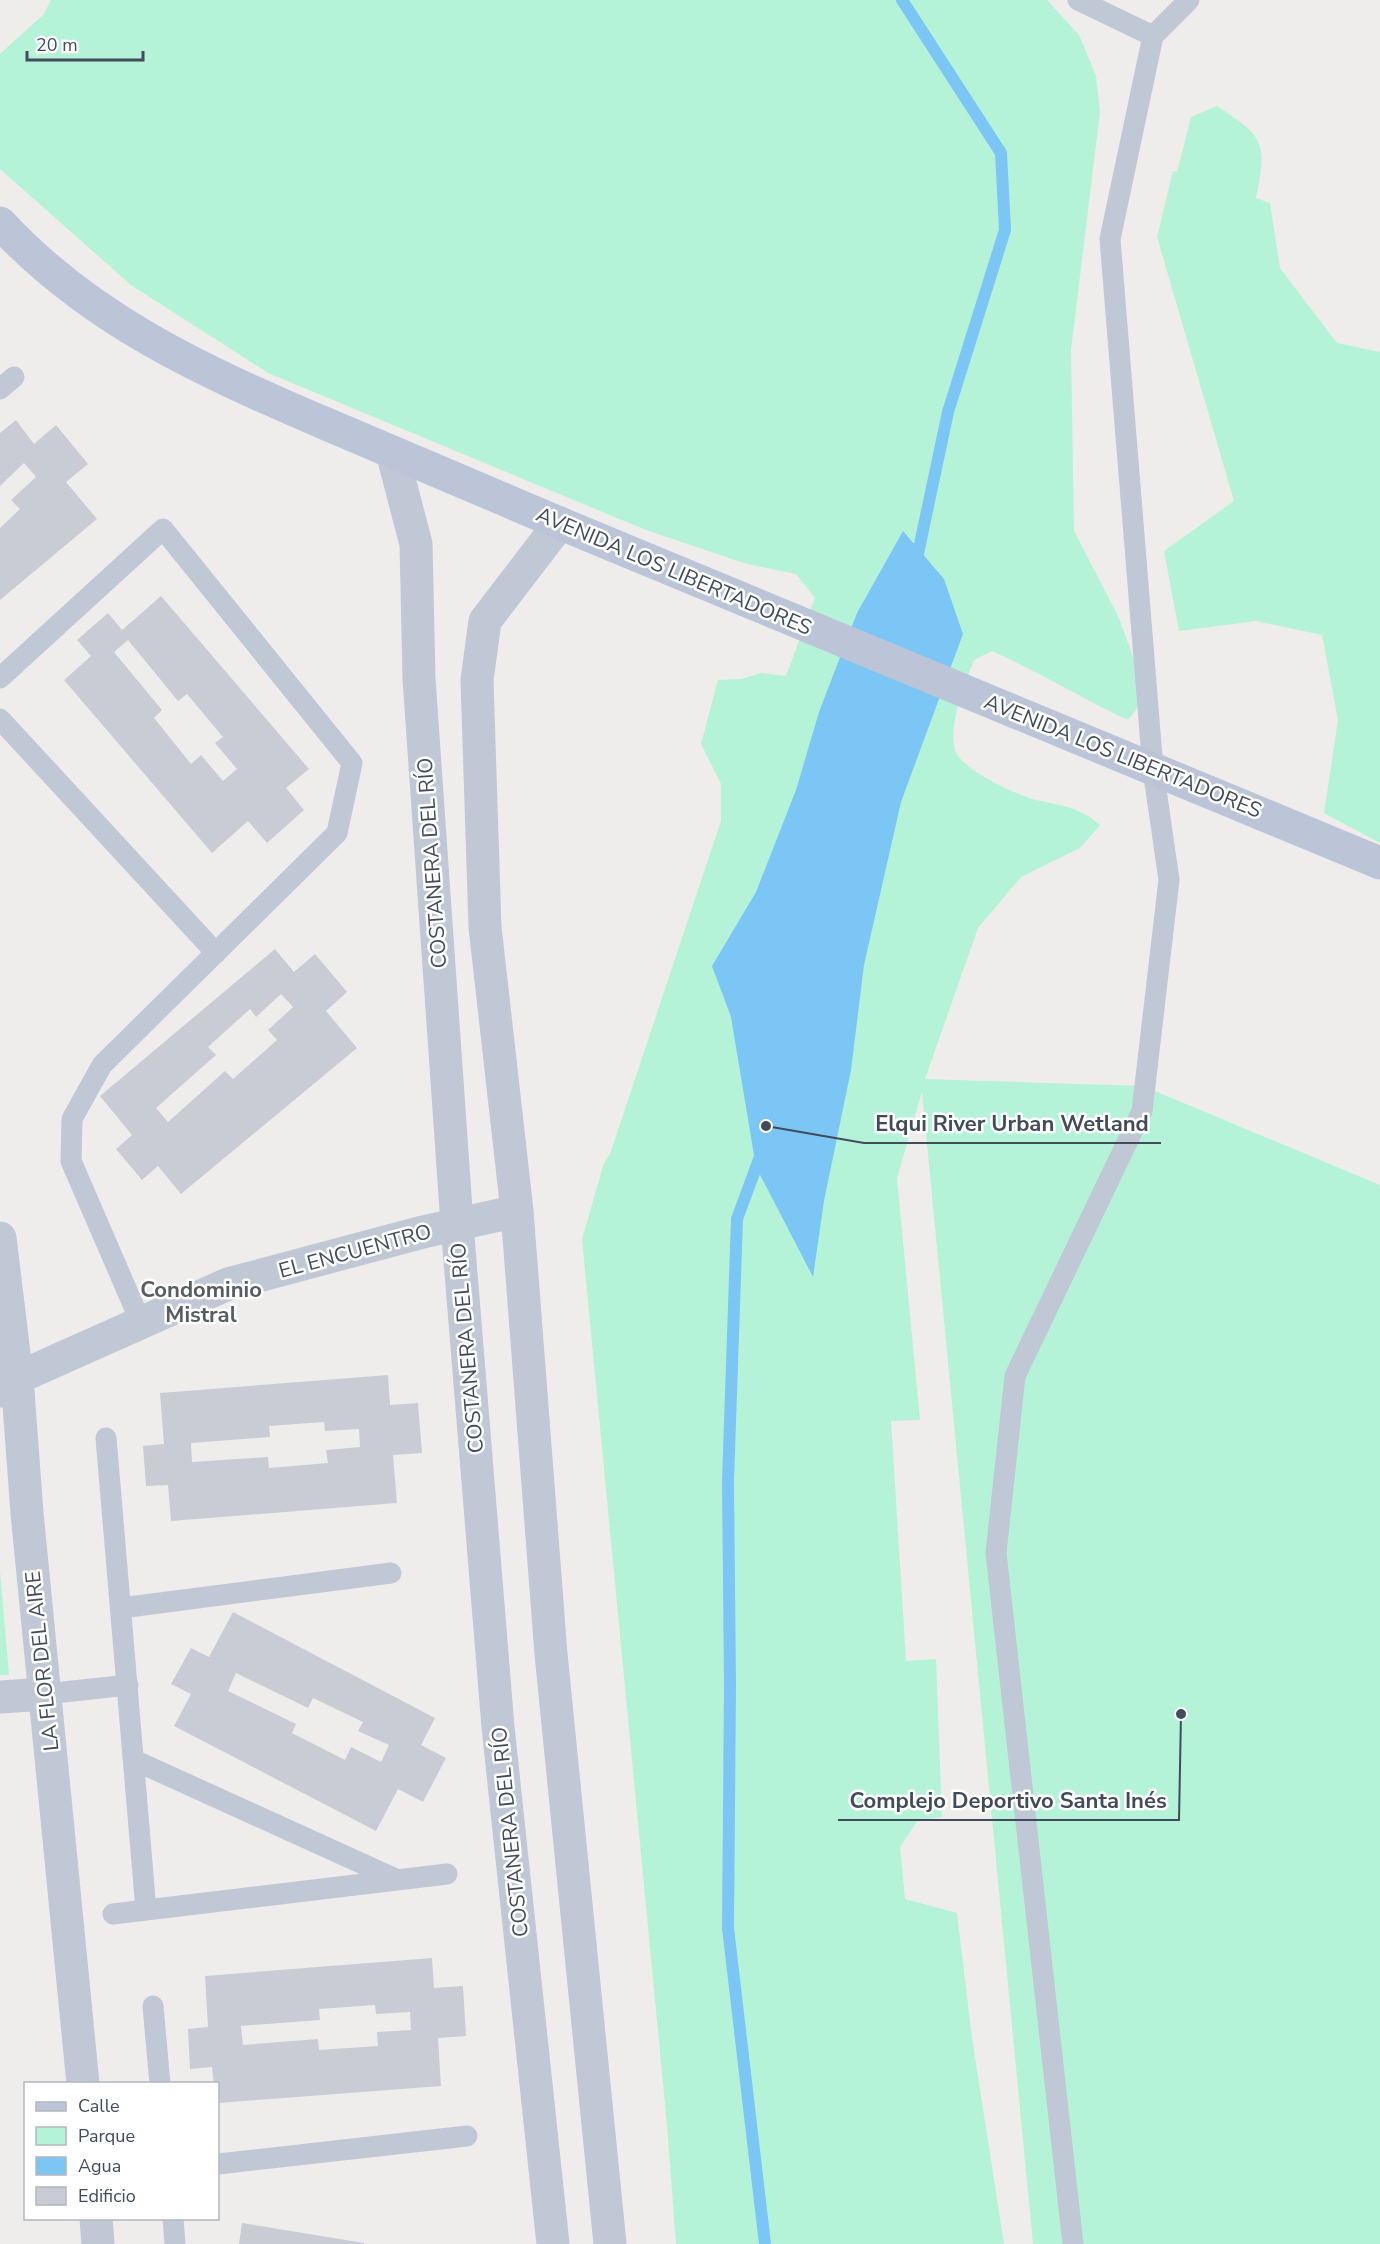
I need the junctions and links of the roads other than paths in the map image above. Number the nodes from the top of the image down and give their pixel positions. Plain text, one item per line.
1 (1078, 0) edge
2 (1189, 0) edge
3 (1153, 36) junction
4 (0, 223) edge
5 (392, 452) junction
6 (560, 523) junction
7 (0, 678) edge
8 (0, 719) edge
9 (1154, 769) junction
10 (1380, 863) edge
11 (216, 952) junction
12 (517, 1211) junction
13 (457, 1224) junction
14 (0, 1238) edge
15 (141, 1323) junction
16 (9, 1384) edge
17 (106, 1438) dead end
18 (391, 1573) dead end
19 (121, 1608) junction
20 (128, 1685) junction
21 (45, 1694) junction
22 (0, 1697) edge
23 (134, 1760) junction
24 (447, 1874) dead end
25 (399, 1881) junction
26 (146, 1910) junction
27 (113, 1914) dead end
28 (153, 2006) dead end
29 (82, 2082) edge
30 (160, 2082) edge
31 (468, 2136) dead end
32 (219, 2164) edge
33 (96, 2220) edge
34 (173, 2220) edge
35 (98, 2244) edge
36 (175, 2244) edge
37 (553, 2244) edge
38 (610, 2244) edge
39 (1072, 2244) edge

1 - 3 lane
2 - 3 lane
3 - 9 lane
4 - 5 main road, AVENIDA LOS LIBERTADORES
5 - 6 main road, AVENIDA LOS LIBERTADORES
5 - 13 street, COSTANERA DEL RÍO
6 - 9 main road, AVENIDA LOS LIBERTADORES
6 - 12 street
7 - 11 lane
8 - 11 lane
9 - 10 main road, AVENIDA LOS LIBERTADORES
9 - 39 lane
11 - 15 lane
12 - 13 street, EL ENCUENTRO
12 - 38 street
13 - 15 street, EL ENCUENTRO
13 - 37 street, COSTANERA DEL RÍO
14 - 16 street, LA FLOR DEL AIRE
15 - 16 street, EL ENCUENTRO
16 - 21 street, LA FLOR DEL AIRE
17 - 19 lane
18 - 19 lane
19 - 20 lane
20 - 21 lane
20 - 23 lane
21 - 22 street
21 - 29 street, LA FLOR DEL AIRE
23 - 25 lane
23 - 26 lane
24 - 25 lane
25 - 26 lane
26 - 27 lane
28 - 30 lane
31 - 32 lane
33 - 35 street
34 - 36 lane

